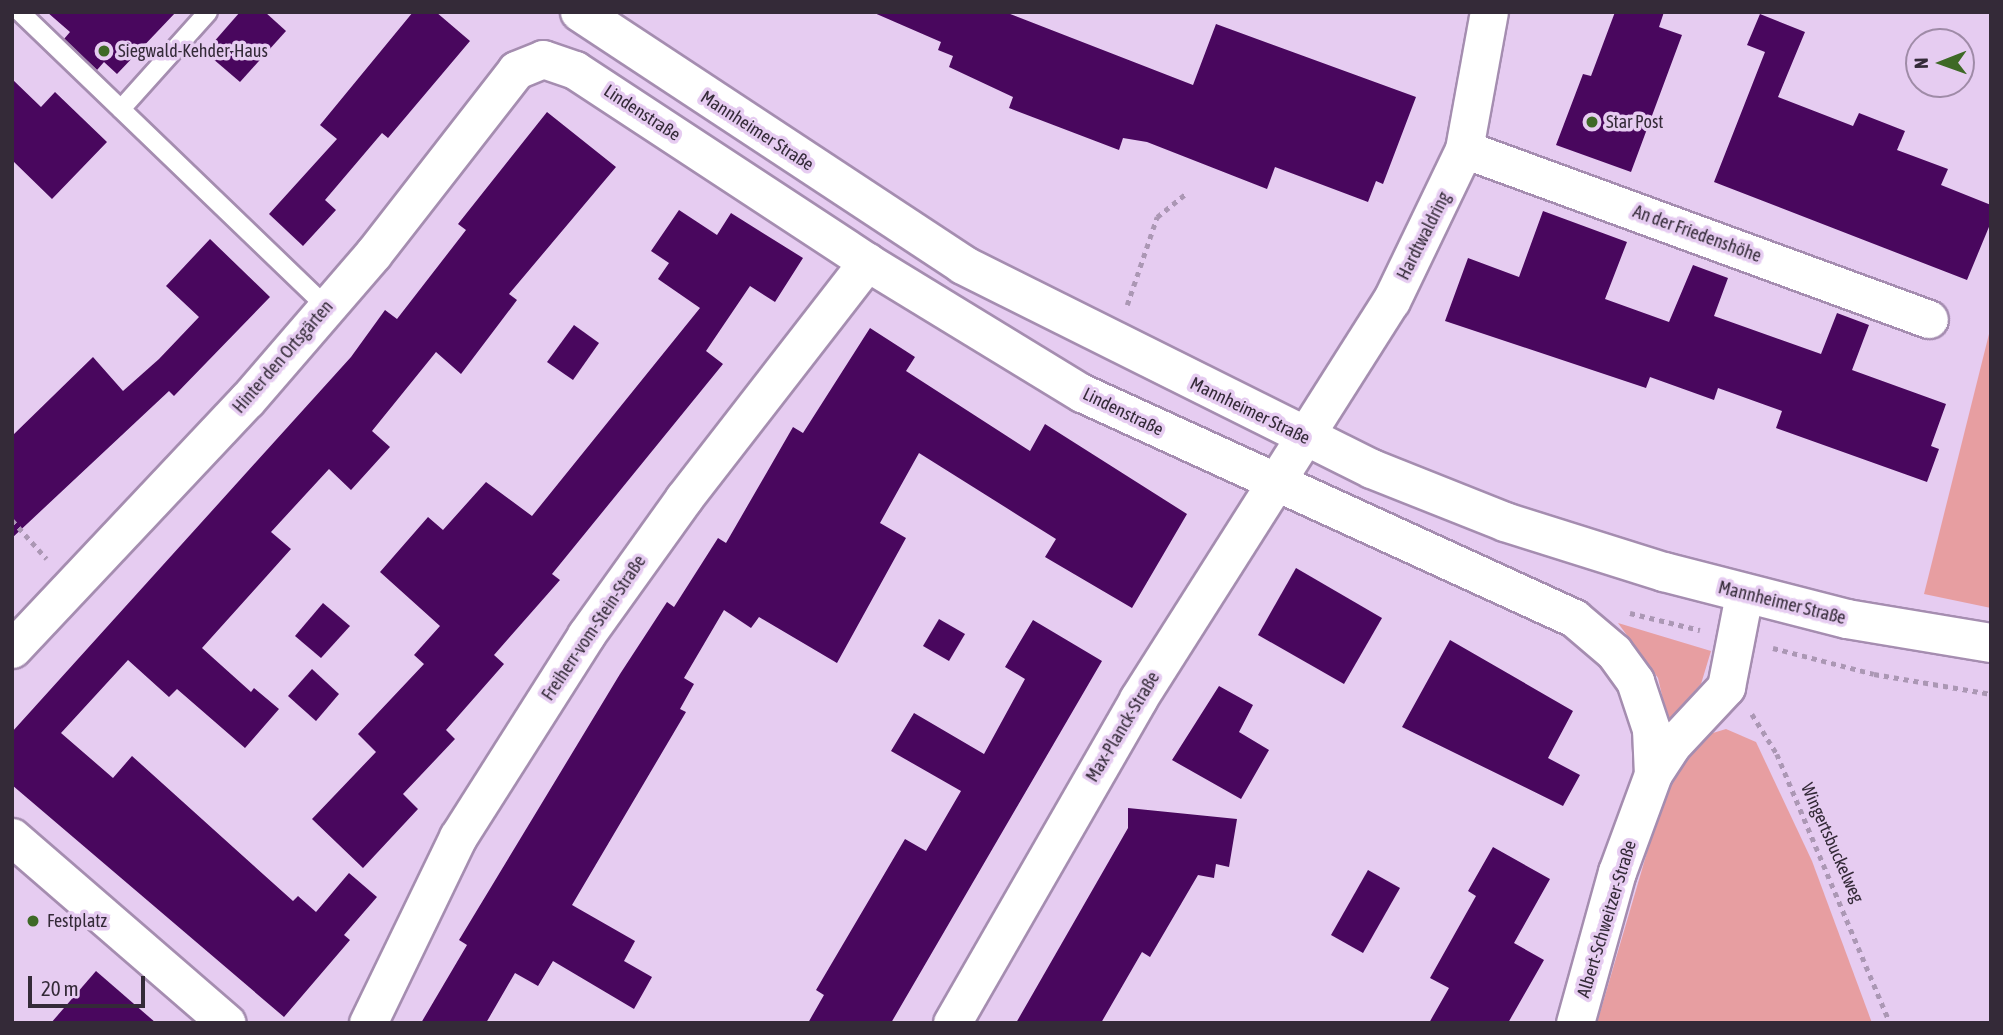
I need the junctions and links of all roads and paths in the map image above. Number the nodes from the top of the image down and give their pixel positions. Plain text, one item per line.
1 (20, 12) edge
2 (208, 12) edge
3 (580, 12) edge
4 (1489, 12) edge
5 (543, 59) joint
6 (121, 109) junction
7 (1464, 149) junction
8 (1187, 193) dead end
9 (867, 262) junction
10 (327, 307) junction
11 (1929, 319) dead end
12 (1108, 341) junction
13 (1304, 437) junction
14 (1274, 484) junction
15 (12, 520) edge
16 (71, 585) junction
17 (1744, 594) junction
18 (1574, 618) junction
19 (1735, 639) junction
20 (1991, 643) edge
21 (12, 649) edge
22 (1726, 687) junction
23 (1991, 694) edge
24 (1653, 774) junction
25 (12, 837) edge
26 (227, 1023) edge
27 (368, 1023) edge
28 (952, 1023) edge
29 (1575, 1023) edge
30 (1890, 1023) edge

1 - 6 lane
2 - 6 lane
3 - 12 street, Mannheimer Straße
4 - 7 street, Hardtwaldring
5 - 9 street, Lindenstraße
5 - 10 street, Hinter den Ortsgärten
6 - 10 lane
7 - 11 street, An der Friedenshöhe
7 - 13 street, Hardtwaldring
8 - 12 path
9 - 14 street, Lindenstraße
9 - 27 street, Freiherr-vom-Stein-Straße
10 - 16 street, Hinter den Ortsgärten
12 - 13 street, Mannheimer Straße
13 - 14 street, Max-Planck-Straße
13 - 17 street, Mannheimer Straße
14 - 18 street, Lindenstraße
14 - 28 street, Max-Planck-Straße
15 - 16 path
16 - 21 street, Hinter den Ortsgärten
17 - 19 street
17 - 20 street, Mannheimer Straße
18 - 19 path
18 - 24 street, Lindenstraße
19 - 22 street
19 - 23 path
22 - 24 street, Albert-Schweitzer-Straße
22 - 30 path, Wingertsbuckelweg
24 - 29 street, Albert-Schweitzer-Straße
25 - 26 street

